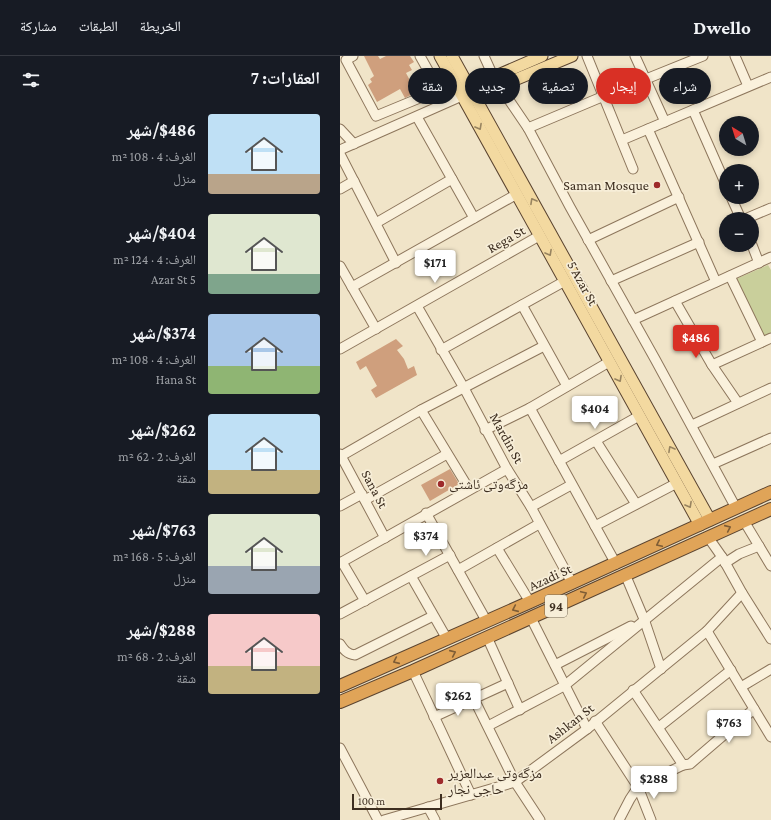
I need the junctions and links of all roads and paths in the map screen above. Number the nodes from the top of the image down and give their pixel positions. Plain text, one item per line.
1 (353, 56) edge
2 (420, 56) edge
3 (440, 56) edge
4 (452, 56) edge
5 (484, 56) edge
6 (542, 56) edge
7 (572, 56) edge
8 (587, 56) edge
9 (636, 56) edge
10 (703, 56) edge
11 (735, 56) edge
12 (489, 68) edge
13 (516, 68) edge
14 (641, 68) edge
15 (596, 77) edge
16 (651, 77) edge
17 (771, 77) edge
18 (520, 79) edge
19 (748, 86) junction
20 (465, 90) edge
21 (651, 90) edge
22 (465, 92) edge
23 (465, 96) edge
24 (596, 99) edge
25 (472, 104) edge
26 (472, 104) edge
27 (512, 104) edge
28 (607, 104) edge
29 (693, 110) junction
30 (417, 117) junction
31 (665, 122) junction
32 (528, 128) junction
33 (340, 129) edge
34 (648, 129) junction
35 (622, 140) junction
36 (354, 144) junction
37 (340, 150) edge
38 (340, 154) edge
39 (633, 169) dead end
40 (719, 169) edge
41 (452, 179) junction
42 (354, 181) junction
43 (340, 189) edge
44 (517, 194) junction
45 (679, 197) junction
46 (771, 208) edge
47 (759, 213) edge
48 (474, 218) junction
49 (376, 223) junction
50 (539, 236) junction
51 (588, 240) junction
52 (699, 242) junction
53 (755, 252) edge
54 (771, 257) edge
55 (396, 263) junction
56 (759, 263) junction
57 (340, 266) edge
58 (730, 276) junction
59 (611, 281) junction
60 (564, 282) junction
61 (716, 282) junction
62 (352, 287) junction
63 (675, 301) junction
64 (522, 305) junction
65 (417, 306) junction
66 (634, 320) junction
67 (376, 329) junction
68 (600, 334) junction
69 (771, 338) edge
70 (762, 342) junction
71 (544, 346) junction
72 (340, 349) edge
73 (441, 350) junction
74 (609, 362) junction
75 (712, 365) junction
76 (567, 386) junction
77 (464, 388) junction
78 (771, 388) edge
79 (738, 403) junction
80 (530, 408) junction
81 (421, 410) junction
82 (639, 416) junction
83 (692, 425) junction
84 (485, 430) junction
85 (771, 438) edge
86 (596, 442) junction
87 (447, 454) junction
88 (341, 455) edge
89 (559, 461) junction
90 (713, 464) junction
91 (507, 469) junction
92 (677, 483) junction
93 (571, 485) junction
94 (468, 489) junction
95 (771, 492) edge
96 (363, 497) junction
97 (636, 504) junction
98 (340, 506) edge
99 (531, 507) junction
100 (736, 508) junction
101 (771, 509) edge
102 (426, 513) junction
103 (744, 521) junction
104 (705, 522) junction
105 (540, 524) junction
106 (594, 526) junction
107 (708, 537) junction
108 (385, 538) junction
109 (759, 546) junction
110 (497, 548) junction
111 (450, 556) junction
112 (723, 560) junction
113 (341, 562) edge
114 (616, 564) junction
115 (771, 566) edge
116 (458, 570) junction
117 (625, 574) junction
118 (411, 576) junction
119 (572, 583) junction
120 (560, 588) junction
121 (742, 593) junction
122 (365, 601) junction
123 (567, 601) junction
124 (532, 602) junction
125 (340, 614) edge
126 (433, 616) junction
127 (534, 616) junction
128 (644, 619) junction
129 (487, 622) junction
130 (707, 631) junction
131 (487, 637) junction
132 (447, 639) junction
133 (771, 639) edge
134 (340, 644) edge
135 (555, 665) junction
136 (661, 669) junction
137 (771, 669) edge
138 (731, 670) junction
139 (413, 671) junction
140 (508, 684) junction
141 (340, 686) edge
142 (564, 686) junction
143 (741, 687) junction
144 (633, 690) junction
145 (474, 699) junction
146 (340, 702) edge
147 (754, 709) junction
148 (520, 710) junction
149 (434, 717) junction
150 (595, 722) junction
151 (488, 726) junction
152 (659, 727) junction
153 (587, 728) junction
154 (771, 736) edge
155 (340, 748) edge
156 (683, 765) junction
157 (516, 782) junction
158 (638, 787) junction
159 (471, 795) junction
160 (428, 807) junction
161 (378, 820) edge
162 (384, 820) edge
163 (435, 820) edge
164 (540, 820) edge
165 (618, 820) edge
166 (650, 820) edge

1 - 2 street
3 - 22 main road, 5 Azar St
4 - 20 main road, 5 Azar St
5 - 12 street
6 - 13 main road
7 - 18 main road
8 - 15 street
9 - 14 street
10 - 16 street
11 - 19 street
17 - 19 street
19 - 29 street
21 - 31 street
23 - 30 street
24 - 32 street
25 -> 44 main road, 5 Azar St
68 -> 26 main road, 5 Azar St
27 - 32 street
28 - 35 street
29 - 31 street
29 - 40 street
30 - 36 street
30 - 41 street
31 - 34 street
32 - 51 street
33 - 36 street
34 - 35 street
34 - 45 street
35 - 39 street
36 - 37 street
38 - 42 street
41 - 48 street
41 - 49 street
42 - 43 street
42 - 49 street
44 - 48 street
44 - 50 main road, 5 Azar St
45 - 51 street
45 - 52 street
46 - 47 street
48 - 55 street
49 - 55 street
50 -> 60 main road, 5 Azar St
50 - 65 street, Rega St
51 - 59 street
52 - 59 street
52 - 61 street
53 - 56 street
54 - 56 street
55 - 62 street
56 - 58 street
57 - 62 street
58 - 61 street
58 - 70 street
59 - 66 street
60 - 64 street
60 - 68 main road, 5 Azar St
61 - 63 street
62 - 67 street
63 - 66 street
63 - 75 street
64 - 71 street
64 - 73 street
65 - 67 street, Rega St
65 - 73 street, Mardin St
66 - 83 street
67 - 72 street, Rega St
68 - 74 main road, 5 Azar St
104 -> 68 main road, 5 Azar St
69 - 70 street
70 - 75 street
71 - 76 street
71 - 77 street
73 - 77 street, Mardin St
74 - 76 street
74 -> 82 main road, 5 Azar St
75 - 79 street
76 - 80 street
77 - 81 street
77 - 84 street, Mardin St
78 - 79 street
79 - 83 street
80 - 84 street
80 - 89 street
81 - 87 street
81 - 88 street
82 - 86 street
82 - 92 main road, 5 Azar St
83 - 90 street
84 - 91 street, Mardin St
85 - 90 street
86 - 89 street
86 - 97 street
87 - 94 street
87 - 96 street
88 - 96 street, Sana St
89 - 93 street
90 - 100 street
91 - 94 street
91 - 99 street, Mardin St
92 - 97 street
92 -> 104 main road, 5 Azar St
93 - 99 street
93 - 106 street
94 - 102 street
95 - 100 highway, Azadi St
96 - 98 street
96 - 108 street, Sana St
97 - 106 street
99 - 105 street, Mardin St
100 - 104 highway, Azadi St
101 - 103 highway, Azadi St / 94
102 - 108 street
102 - 111 street
107 -> 103 highway, Azadi St / 94
103 - 109 street
104 -> 114 highway, Azadi St
105 - 110 street
105 - 119 street, Mardin St
106 - 114 street
107 - 112 street
107 - 117 highway, Azadi St / 94
108 - 113 street
109 - 112 street
109 - 115 street
110 - 116 street
110 - 124 street
111 - 116 street
111 - 118 street
112 - 121 street
112 - 128 street
113 - 122 street
114 - 119 highway, Azadi St
116 - 129 street
123 -> 117 highway, Azadi St / 94
117 - 128 street
118 - 122 street
118 - 126 street
119 - 120 highway, Azadi St
120 - 123 main road
120 - 124 highway, Azadi St
121 - 130 street, Ashkan St
121 - 133 street
122 - 125 street
123 - 127 highway, Azadi St / 94
124 - 127 main road
124 -> 129 highway, Azadi St
126 - 132 street
126 - 134 street
127 - 131 highway, Azadi St / 94
127 - 135 street
128 - 135 street
128 - 136 street
128 - 142 street
129 - 132 highway, Azadi St
130 - 136 street, Ashkan St
130 - 138 street
139 -> 131 highway, Azadi St / 94
131 - 140 street
132 -> 141 highway, Azadi St
135 - 142 street
136 - 144 street, Ashkan St
137 - 143 street
138 - 143 street
138 - 152 street
139 - 146 highway, Azadi St / 94
139 - 149 street
140 - 145 street
140 - 148 street
142 - 148 street
142 - 153 street
143 - 147 street
144 - 150 street, Ashkan St
144 - 152 street
145 - 149 street
145 - 151 street
147 - 154 street
147 - 156 street
148 - 151 street
149 - 159 street
150 - 153 street, Ashkan St
150 - 158 street
151 - 157 street
152 - 156 street
153 - 157 street, Ashkan St
155 - 161 street
156 - 158 street
157 - 159 street, Ashkan St
157 - 164 street
158 - 165 street
158 - 166 street
159 - 160 street, Ashkan St
160 - 162 street, Ashkan St
160 - 163 street

